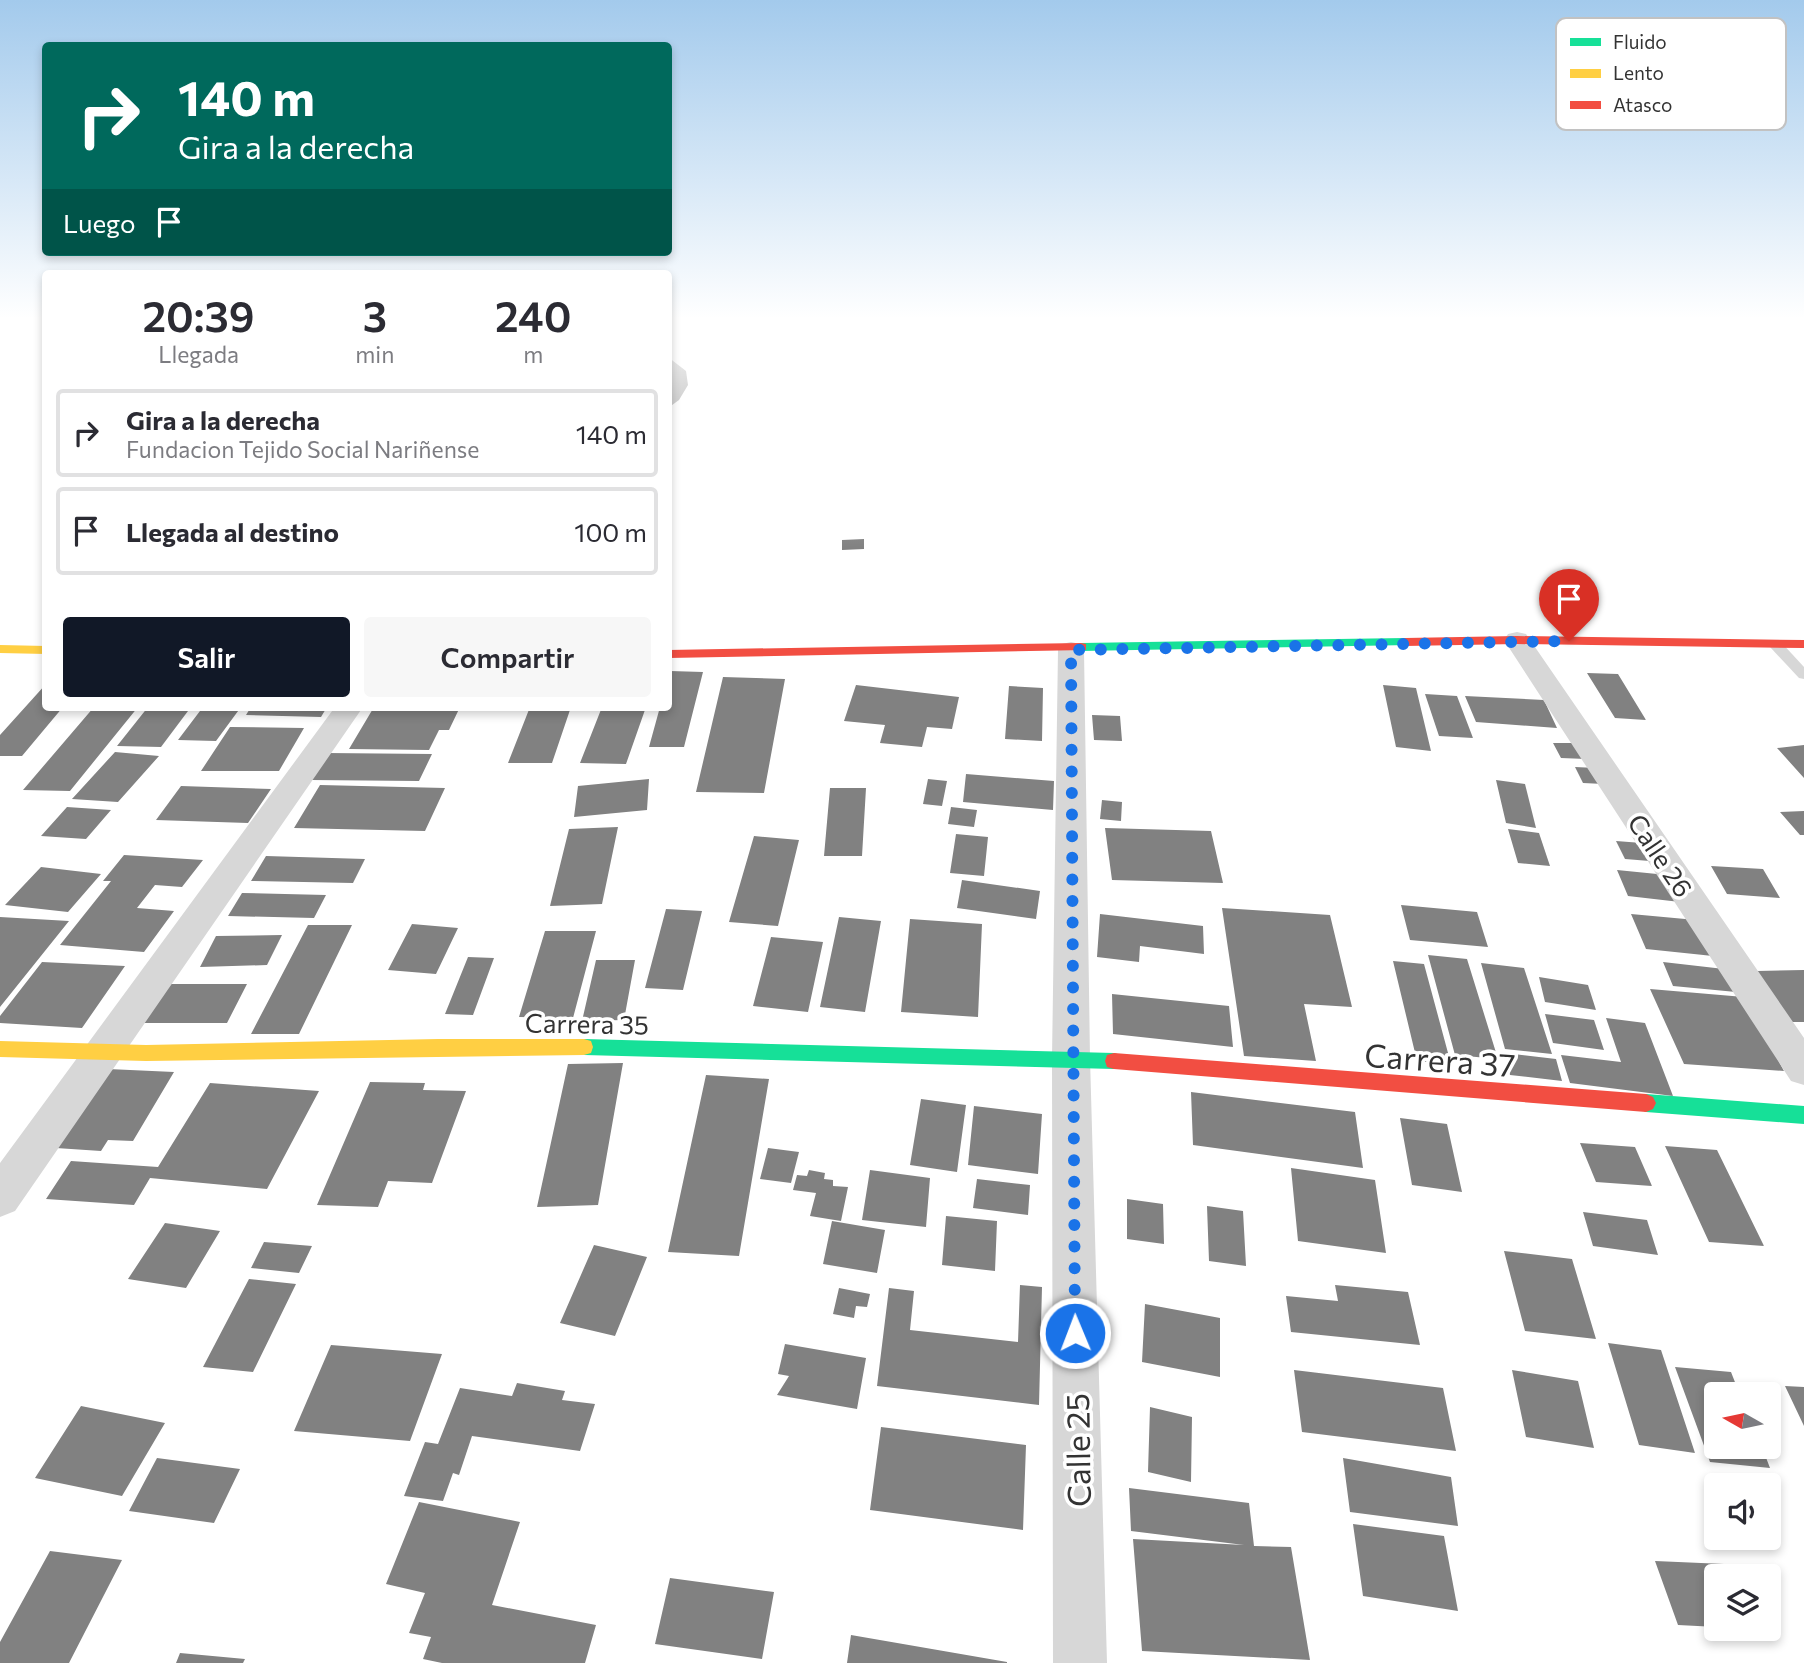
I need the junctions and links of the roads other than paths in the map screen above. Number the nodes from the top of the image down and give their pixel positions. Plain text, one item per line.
1 (1517, 640) junction
2 (1775, 644) junction
3 (1804, 644) edge
4 (0, 649) edge
5 (42, 650) edge
6 (1071, 650) junction
7 (672, 654) edge
8 (1804, 675) edge
9 (346, 711) edge
10 (0, 1049) edge
11 (101, 1055) junction
12 (1071, 1058) junction
13 (1804, 1069) edge
14 (1804, 1115) edge
15 (0, 1197) edge
16 (1080, 1663) edge

1 - 2 street
1 - 6 street
1 - 13 street, Calle 26
2 - 3 street
2 - 8 lane
4 - 5 street
6 - 7 street
6 - 12 street, Calle 25
9 - 11 street
10 - 11 street, Carrera 35
11 - 12 street, Carrera 35
11 - 15 street
12 - 14 street, Carrera 37
12 - 16 street, Calle 25

